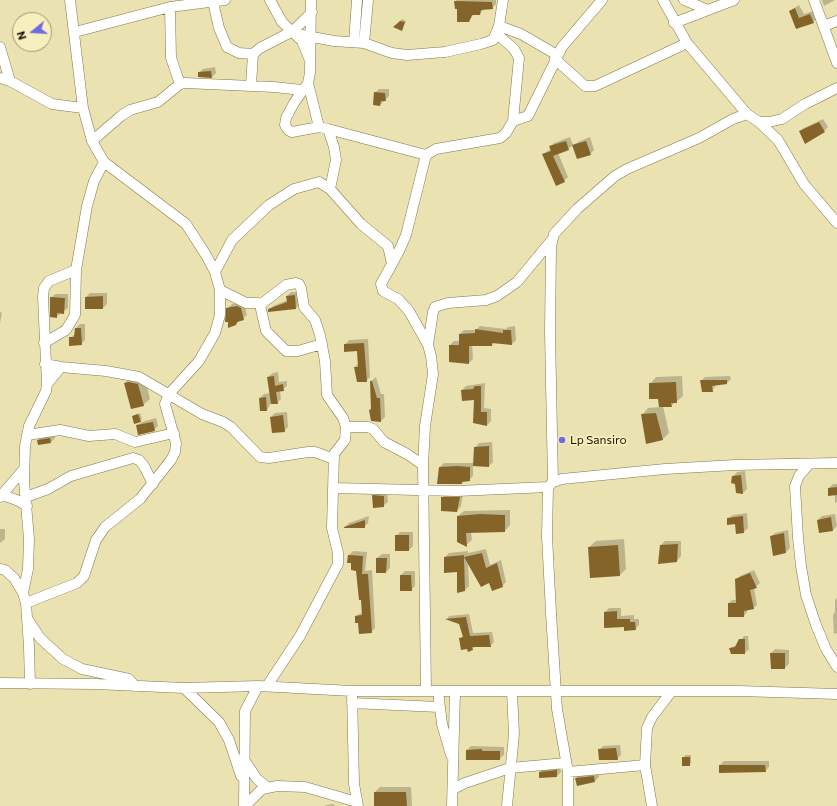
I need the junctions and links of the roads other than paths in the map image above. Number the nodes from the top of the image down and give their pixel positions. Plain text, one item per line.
1 (70, 0) edge
2 (225, 0) edge
3 (270, 0) edge
4 (311, 0) edge
5 (357, 0) edge
6 (368, 0) edge
7 (503, 0) edge
8 (602, 0) edge
9 (663, 0) edge
10 (684, 0) edge
11 (734, 0) edge
12 (814, 0) edge
13 (213, 2) junction
14 (170, 7) junction
15 (708, 10) junction
16 (312, 12) junction
17 (837, 21) edge
18 (674, 23) junction
19 (824, 26) junction
20 (498, 30) junction
21 (75, 32) junction
22 (295, 33) junction
23 (312, 37) junction
24 (359, 42) junction
25 (687, 43) junction
26 (0, 47) edge
27 (253, 54) junction
28 (556, 57) junction
29 (310, 60) junction
30 (837, 63) edge
31 (0, 78) edge
32 (10, 81) junction
33 (180, 84) junction
34 (252, 86) junction
35 (305, 86) junction
36 (837, 88) edge
37 (83, 108) junction
38 (747, 114) junction
39 (782, 119) junction
40 (513, 121) junction
41 (759, 122) junction
42 (324, 128) junction
43 (778, 140) junction
44 (92, 142) junction
45 (426, 155) junction
46 (104, 162) junction
47 (330, 189) junction
48 (837, 223) edge
49 (551, 241) junction
50 (392, 264) junction
51 (76, 270) junction
52 (215, 272) junction
53 (220, 290) junction
54 (260, 305) junction
55 (44, 343) junction
56 (322, 344) junction
57 (428, 345) junction
58 (45, 364) junction
59 (61, 367) junction
60 (47, 384) junction
61 (168, 394) junction
62 (346, 427) junction
63 (174, 434) junction
64 (27, 435) junction
65 (334, 459) junction
66 (837, 463) edge
67 (809, 464) junction
68 (423, 465) junction
69 (24, 469) junction
70 (153, 484) junction
71 (550, 484) junction
72 (334, 488) junction
73 (424, 490) junction
74 (1, 496) edge
75 (26, 502) junction
76 (0, 569) edge
77 (23, 593) junction
78 (26, 603) junction
79 (27, 618) junction
80 (837, 667) edge
81 (89, 671) junction
82 (0, 683) edge
83 (30, 684) junction
84 (96, 684) junction
85 (135, 686) junction
86 (262, 686) junction
87 (184, 688) junction
88 (426, 690) junction
89 (352, 691) junction
90 (438, 691) junction
91 (556, 691) junction
92 (455, 692) junction
93 (512, 692) junction
94 (671, 692) junction
95 (837, 694) edge
96 (352, 703) junction
97 (439, 707) junction
98 (245, 761) junction
99 (453, 761) junction
100 (645, 765) junction
101 (510, 768) junction
102 (567, 768) junction
103 (244, 785) junction
104 (267, 787) junction
105 (453, 789) junction
106 (358, 804) edge
107 (245, 806) edge
108 (452, 806) edge
109 (507, 806) edge
110 (568, 806) edge
111 (652, 806) edge

1 - 21 street
2 - 13 street
3 - 22 street
4 - 16 street
5 - 24 street
6 - 24 street
7 - 20 street
8 - 28 street
9 - 18 street
10 - 15 street
11 - 15 street
12 - 19 street
13 - 14 street
13 - 27 street
14 - 21 street
14 - 33 street
15 - 18 street
16 - 22 street
16 - 23 street
17 - 19 street
18 - 25 street
19 - 30 street
20 - 24 street
20 - 28 street
20 - 40 street
21 - 37 street
22 - 23 street
22 - 27 street
22 - 29 street
23 - 24 street
23 - 29 street
25 - 28 street
25 - 38 street
26 - 32 street
27 - 34 street
28 - 40 street
29 - 35 street
31 - 32 street
32 - 37 street
33 - 34 street
33 - 44 street
34 - 35 street
35 - 42 street
35 - 42 street
36 - 39 street
37 - 44 street
38 - 41 street
38 - 49 street
39 - 41 street
39 - 43 street
40 - 45 street
41 - 43 street
42 - 45 street
42 - 47 street
43 - 48 street
44 - 46 street
45 - 50 street
46 - 51 street
46 - 52 street
47 - 50 street
47 - 52 street
49 - 57 street
49 - 71 street
50 - 57 street
51 - 55 street
51 - 55 street
52 - 53 street
53 - 54 street
53 - 61 street
54 - 56 street
54 - 56 street
55 - 58 street
56 - 62 street
57 - 68 street
58 - 59 street
58 - 60 street
59 - 60 street
59 - 61 street
60 - 64 street
61 - 63 street
61 - 65 street
62 - 65 street
62 - 68 street
63 - 64 street
63 - 70 street
64 - 69 street
65 - 72 street
66 - 67 street
67 - 71 street
67 - 80 street
68 - 73 street
69 - 74 street
69 - 75 street
70 - 75 street
70 - 78 street
71 - 73 street
71 - 91 street
72 - 73 street
72 - 86 street
73 - 88 street
74 - 75 street
75 - 77 street
76 - 77 street
77 - 78 street
78 - 79 street
79 - 81 street
79 - 83 street
81 - 84 street
81 - 85 street
82 - 83 street
83 - 84 street
84 - 85 street
85 - 87 street
86 - 87 street
86 - 89 street
86 - 98 street
87 - 103 street
88 - 89 street
88 - 90 street
89 - 96 street
90 - 92 street
90 - 97 street
91 - 93 street
91 - 94 street
91 - 102 street
92 - 93 street
92 - 99 street
93 - 101 street
94 - 95 street
94 - 100 street
96 - 97 street
96 - 106 street
97 - 99 street
98 - 103 street
98 - 104 street
99 - 105 street
100 - 102 street
100 - 111 street
101 - 102 street
101 - 105 street
101 - 109 street
102 - 110 street
103 - 107 street
104 - 106 street
104 - 107 street
105 - 108 street

